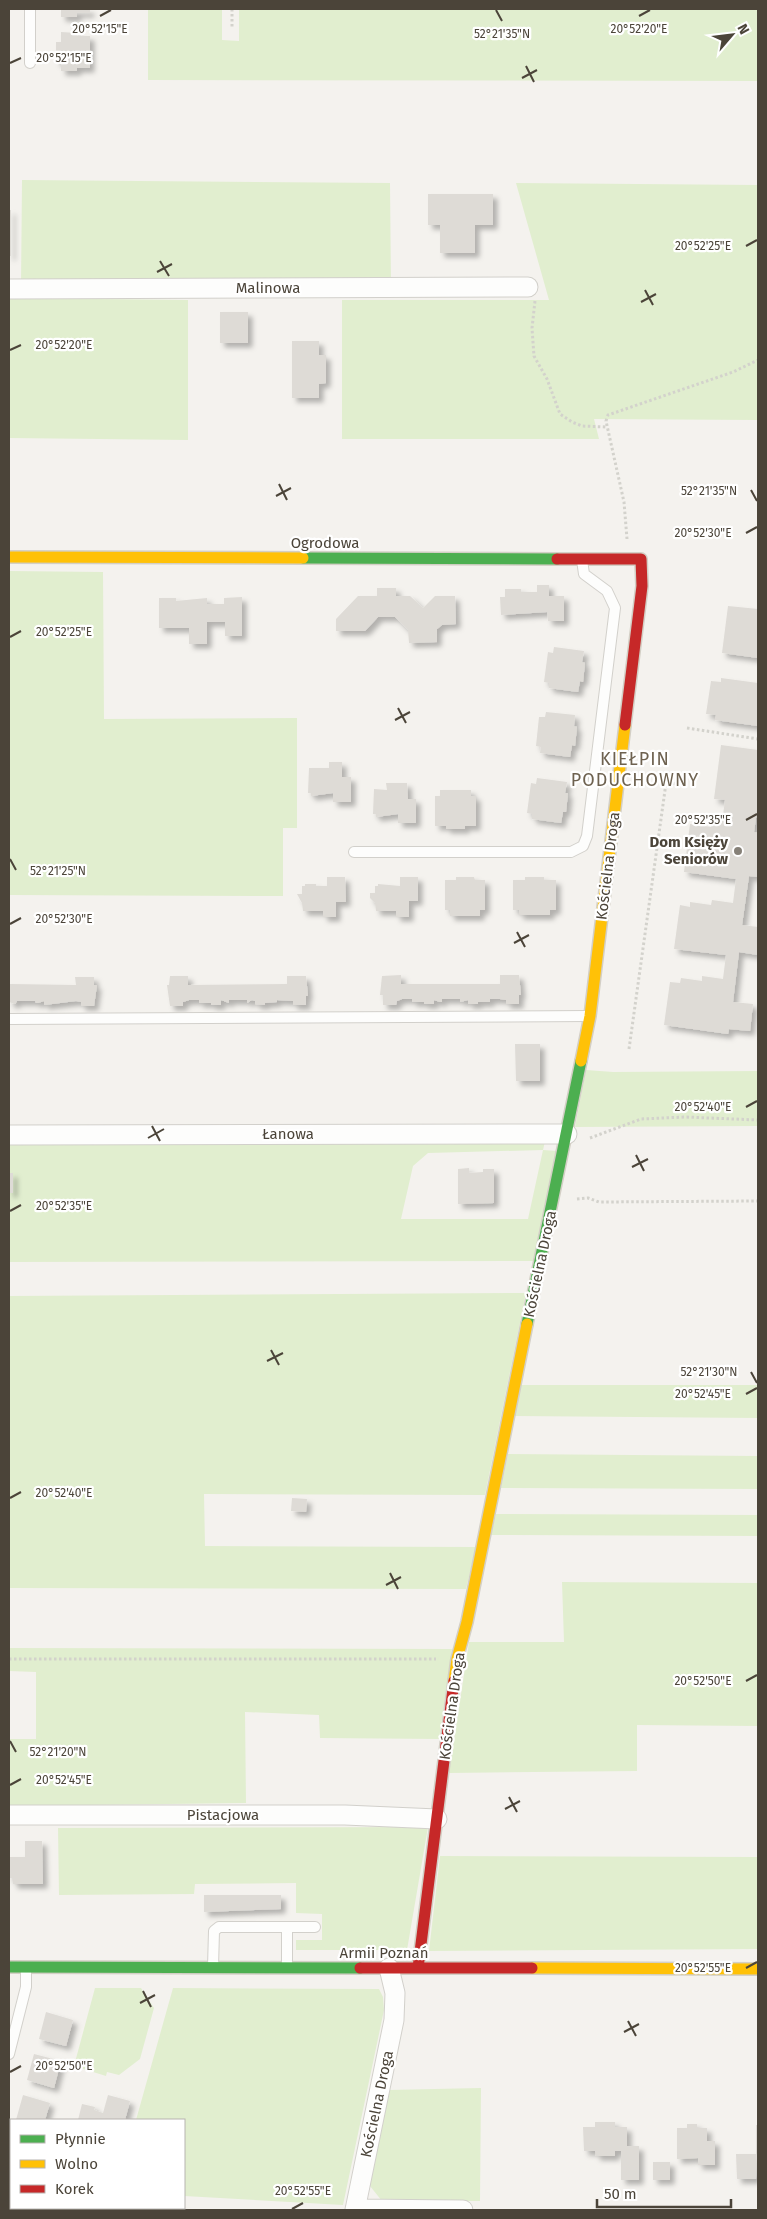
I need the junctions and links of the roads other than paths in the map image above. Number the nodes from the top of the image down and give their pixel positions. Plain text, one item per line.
1 (30, 9) edge
2 (30, 63) dead end
3 (528, 287) road end
4 (9, 289) edge
5 (9, 557) edge
6 (582, 559) junction
7 (641, 559) joint
8 (354, 852) dead end
9 (590, 1016) junction
10 (9, 1019) edge
11 (9, 1135) edge
12 (566, 1140) junction
13 (9, 1815) edge
14 (437, 1819) junction
15 (287, 1927) junction
16 (315, 1927) dead end
17 (9, 1967) edge
18 (26, 1967) junction
19 (213, 1967) junction
20 (287, 1968) junction
21 (389, 1968) junction
22 (418, 1968) junction
23 (758, 1969) edge
24 (9, 2054) edge
25 (355, 2209) edge
26 (463, 2210) edge

1 - 2 lane
3 - 4 street, Malinowa
5 - 6 street, Ogrodowa
6 - 7 street, Ogrodowa
6 - 8 lane
7 - 9 street, Kościelna Droga
9 - 10 lane
9 - 12 street, Kościelna Droga
11 - 12 street, Łanowa
12 - 14 street, Kościelna Droga
13 - 14 street, Pistacjowa
14 - 22 street, Kościelna Droga
15 - 16 lane
15 - 19 lane
15 - 20 lane
17 - 18 street, Armii Poznań
18 - 19 street, Armii Poznań
18 - 24 lane
19 - 20 street, Armii Poznań
20 - 21 street, Armii Poznań
21 - 22 street, Armii Poznań
21 - 25 street, Kościelna Droga
22 - 23 street, Armii Poznań
25 - 26 street

